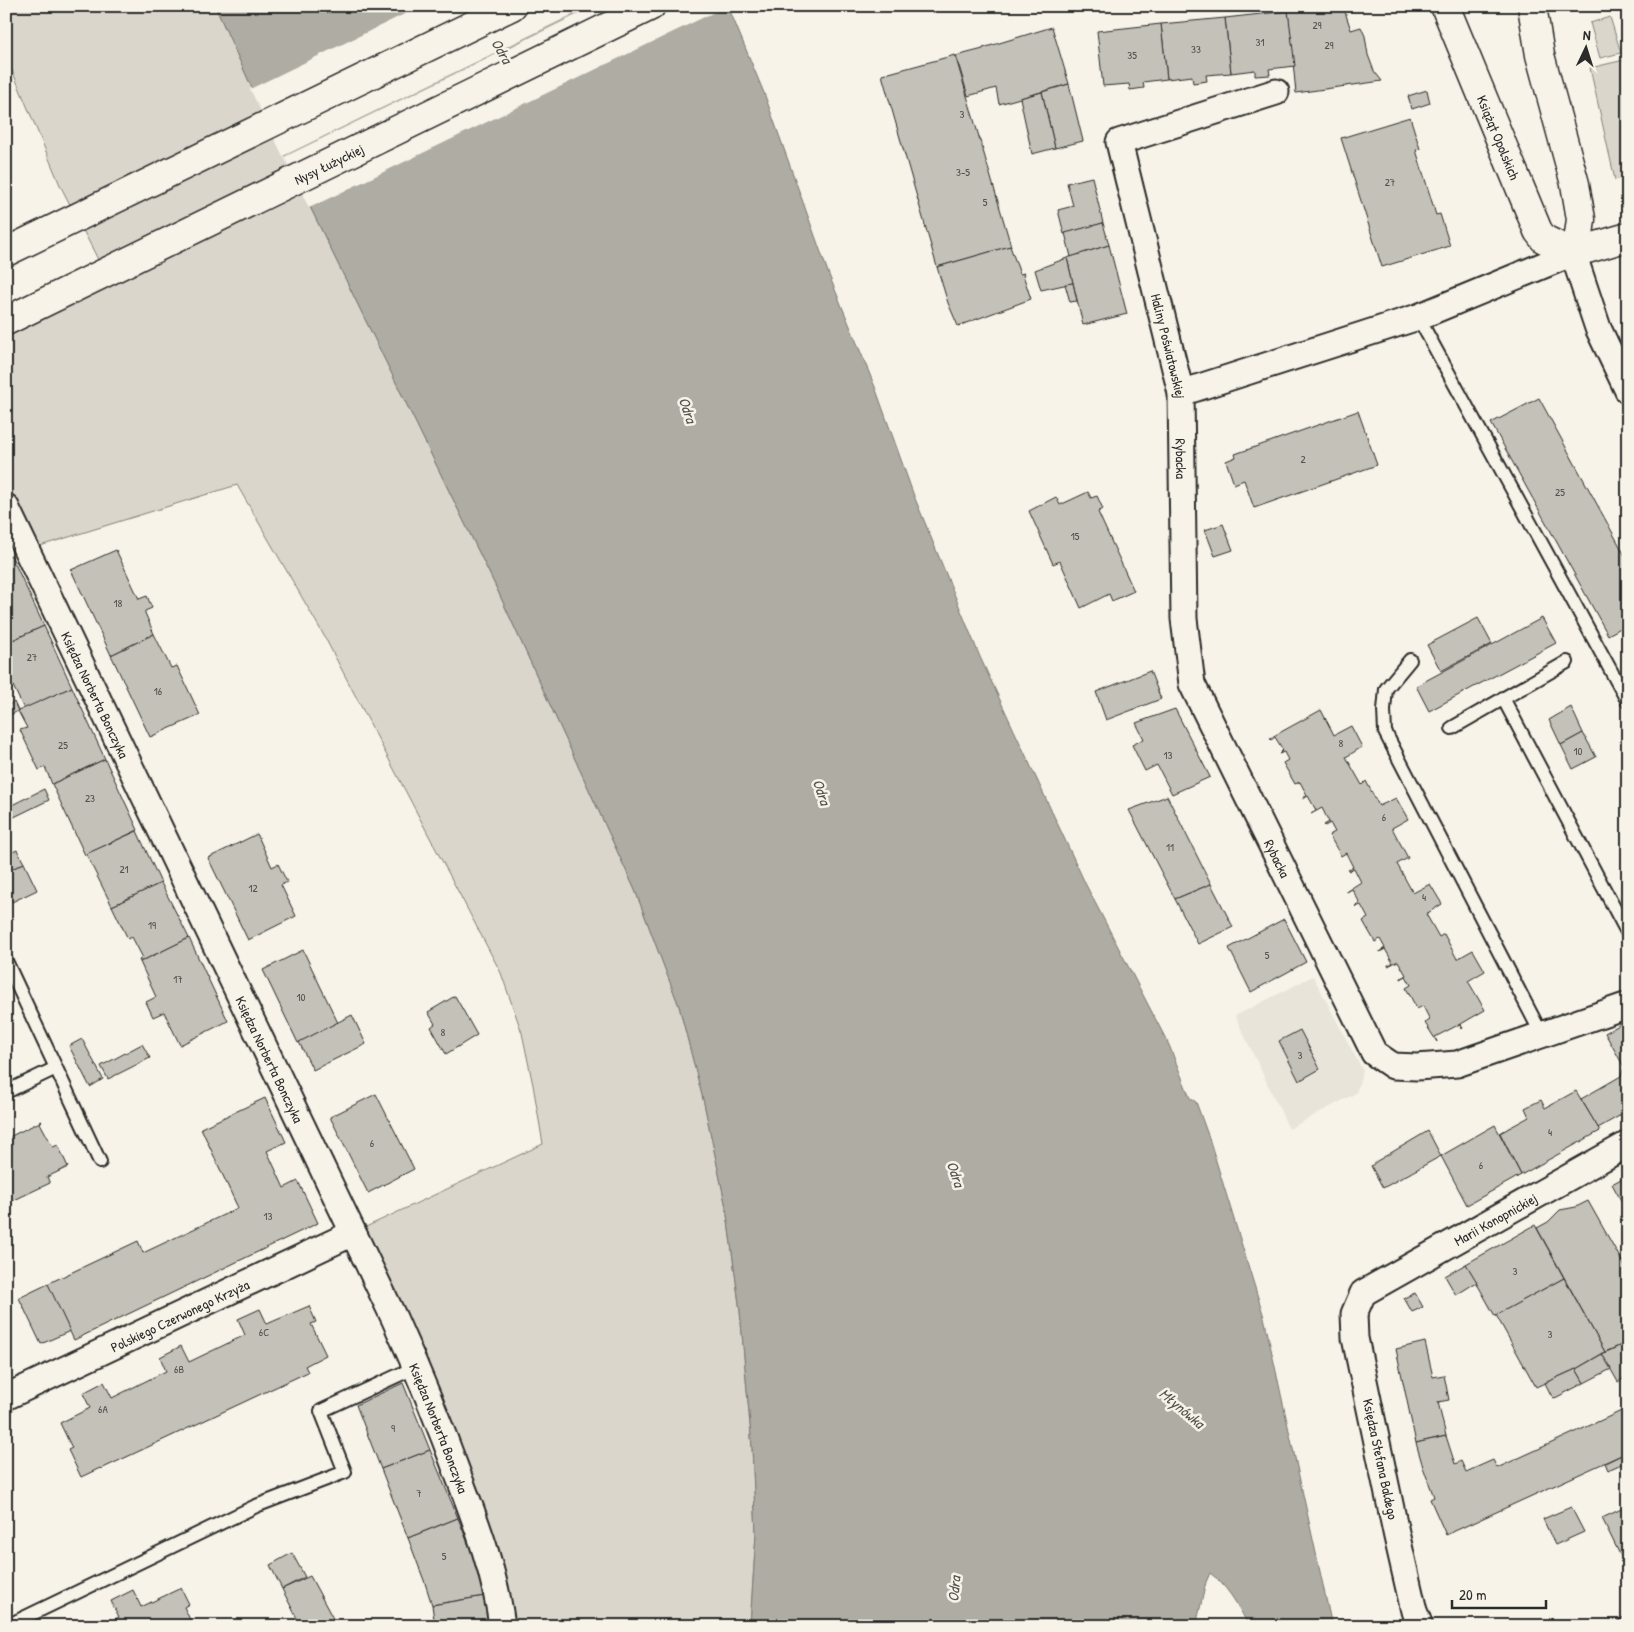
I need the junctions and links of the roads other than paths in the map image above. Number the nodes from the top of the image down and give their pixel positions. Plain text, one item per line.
1 (512, 6) edge
2 (651, 6) edge
3 (1445, 6) edge
4 (1532, 6) edge
5 (1276, 92) dead end
6 (1628, 237) edge
7 (6, 252) edge
8 (1573, 253) junction
9 (1418, 317) junction
10 (6, 321) edge
11 (1628, 392) edge
12 (1181, 393) junction
13 (6, 507) edge
14 (1410, 660) dead end
15 (1567, 662) dead end
16 (1503, 698) junction
17 (1628, 702) edge
18 (1452, 728) dead end
19 (1628, 934) edge
20 (6, 961) edge
21 (1628, 1005) edge
22 (1542, 1035) junction
23 (56, 1068) junction
24 (6, 1092) edge
25 (1628, 1144) edge
26 (100, 1162) dead end
27 (353, 1233) junction
28 (1363, 1293) joint
29 (416, 1367) junction
30 (6, 1397) edge
31 (1628, 1623) edge
32 (7, 1626) edge
33 (502, 1626) edge
34 (1420, 1626) edge
35 (1623, 1626) edge

1 - 7 main road
2 - 10 main road, Nysy Łużyckiej
3 - 8 main road, Książąt Opolskich
4 - 8 main road
5 - 12 street, Haliny Poświatowskiej
6 - 8 main road
8 - 9 street, Haliny Poświatowskiej
8 - 11 street
9 - 12 street, Haliny Poświatowskiej
9 - 17 lane
12 - 22 street, Rybacka
13 - 27 street, Księdza Norberta Bonczyka
14 - 22 lane
15 - 16 lane
16 - 18 lane
16 - 19 lane
20 - 23 lane
21 - 22 street, Rybacka
23 - 24 lane
23 - 26 lane
25 - 28 street, Marii Konopnickiej
27 - 29 street, Księdza Norberta Bonczyka
27 - 30 street, Polskiego Czerwonego Krzyża
28 - 34 street, Księdza Stefana Baldego
29 - 32 lane
29 - 33 street, Księdza Norberta Bonczyka
31 - 35 lane

